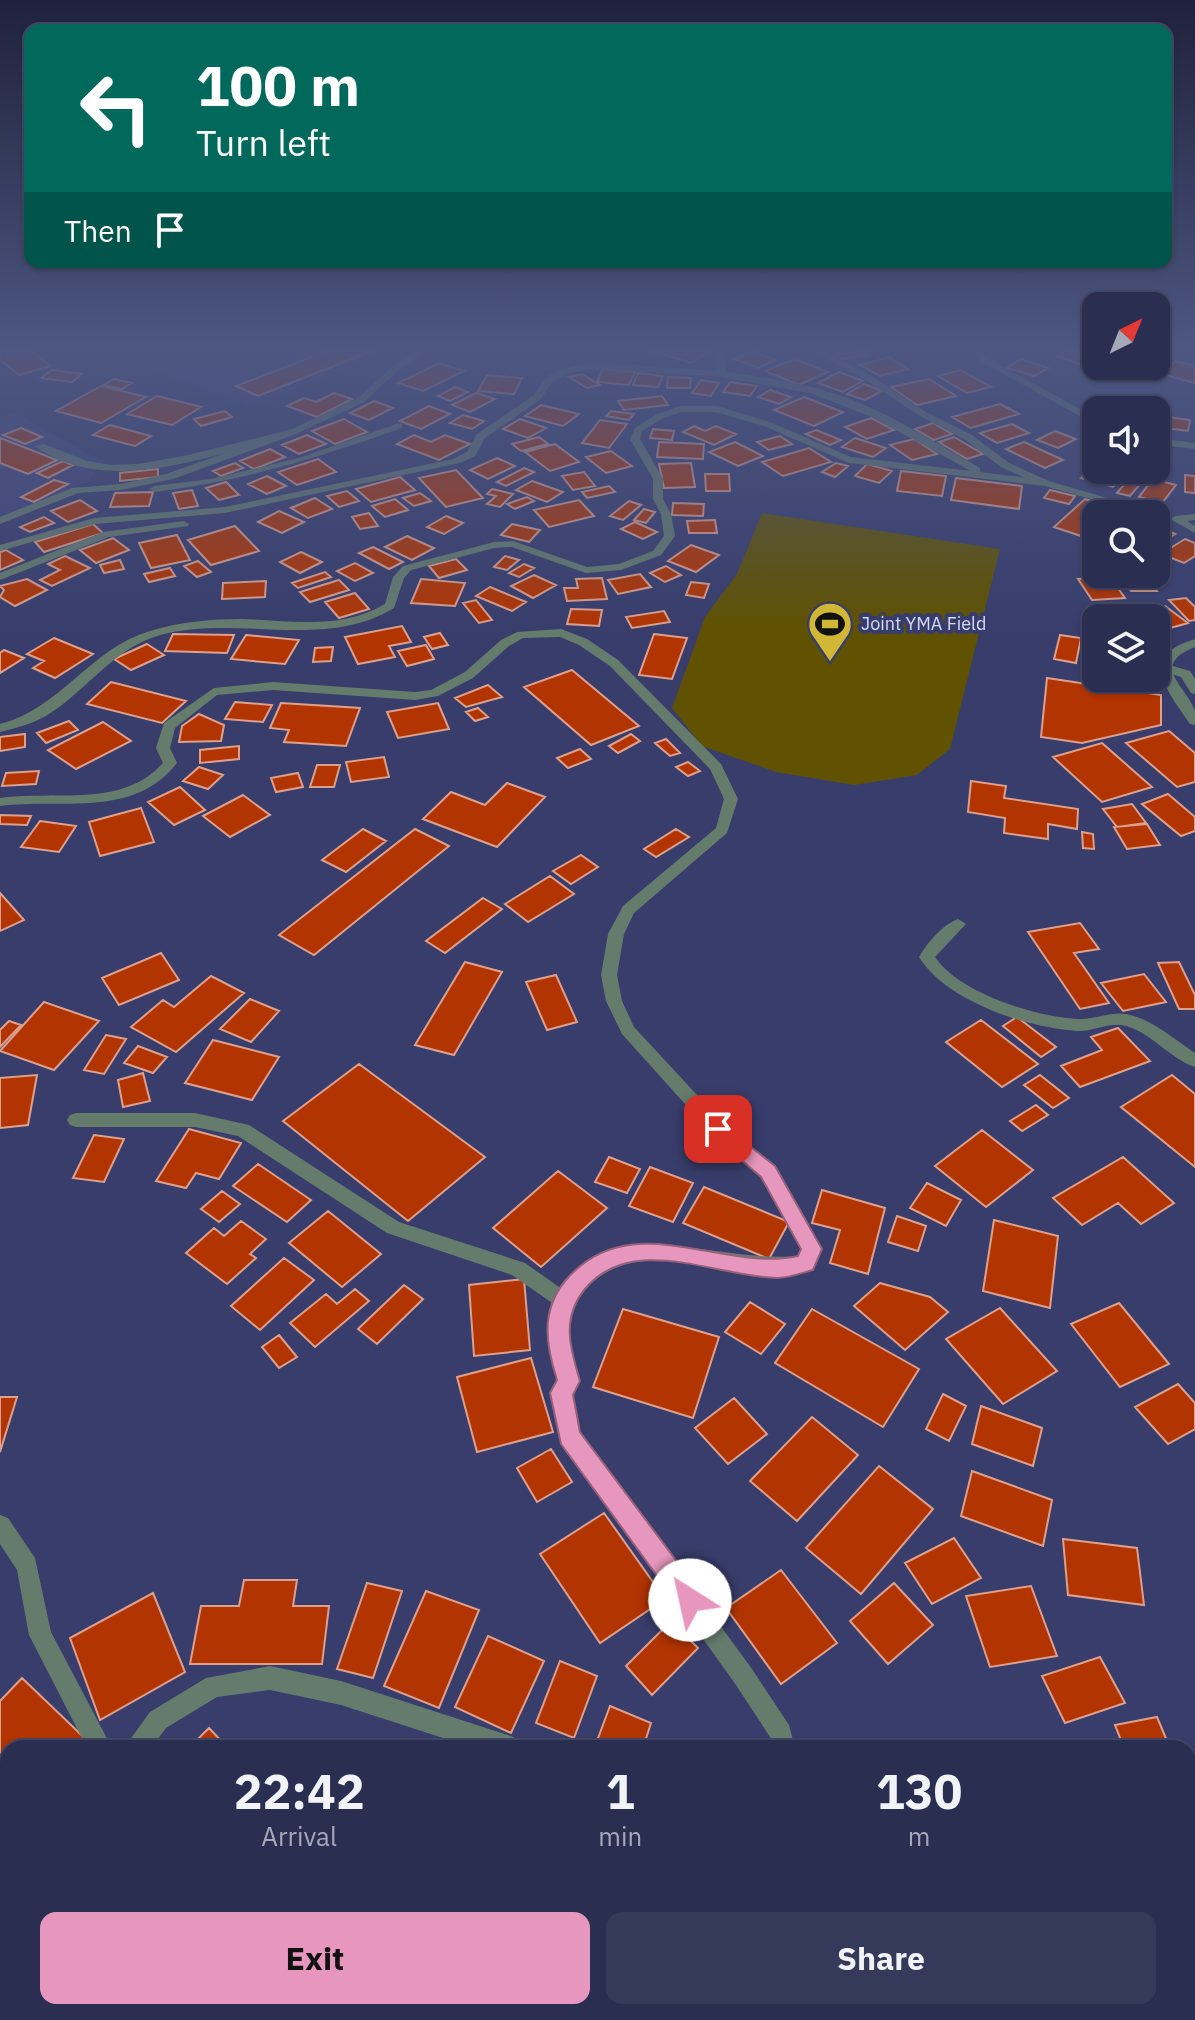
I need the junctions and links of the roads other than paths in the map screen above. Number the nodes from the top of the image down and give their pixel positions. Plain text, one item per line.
1 (230, 445) edge
2 (258, 445) edge
3 (344, 445) edge
4 (474, 445) edge
5 (639, 445) edge
6 (814, 445) edge
7 (937, 445) edge
8 (979, 445) edge
9 (40, 446) dead end
10 (983, 474) junction
11 (1045, 483) junction
12 (121, 487) junction
13 (1106, 500) edge
14 (278, 501) junction
15 (1195, 517) edge
16 (1170, 518) edge
17 (1175, 519) junction
18 (0, 521) edge
19 (1195, 530) edge
20 (0, 548) edge
21 (0, 577) edge
22 (1195, 643) edge
23 (1170, 660) edge
24 (1170, 669) edge
25 (1170, 680) edge
26 (1195, 690) edge
27 (1195, 721) edge
28 (0, 728) edge
29 (0, 802) edge
30 (958, 924) dead end
31 (1195, 1061) edge
32 (76, 1120) dead end
33 (563, 1300) junction
34 (0, 1525) edge
35 (96, 1740) edge
36 (142, 1740) edge
37 (486, 1740) edge
38 (782, 1740) edge

1 - 9 street
2 - 12 street
3 - 12 street
4 - 14 street
5 - 28 street
6 - 10 street
7 - 10 street
8 - 11 street
10 - 11 street
11 - 13 street
12 - 18 street
14 - 20 street
14 - 21 street
15 - 17 street
16 - 17 street
17 - 19 street
22 - 23 street
24 - 26 street
25 - 27 street
29 - 33 street
30 - 31 street
32 - 33 street
33 - 38 street
34 - 35 street
36 - 37 street

